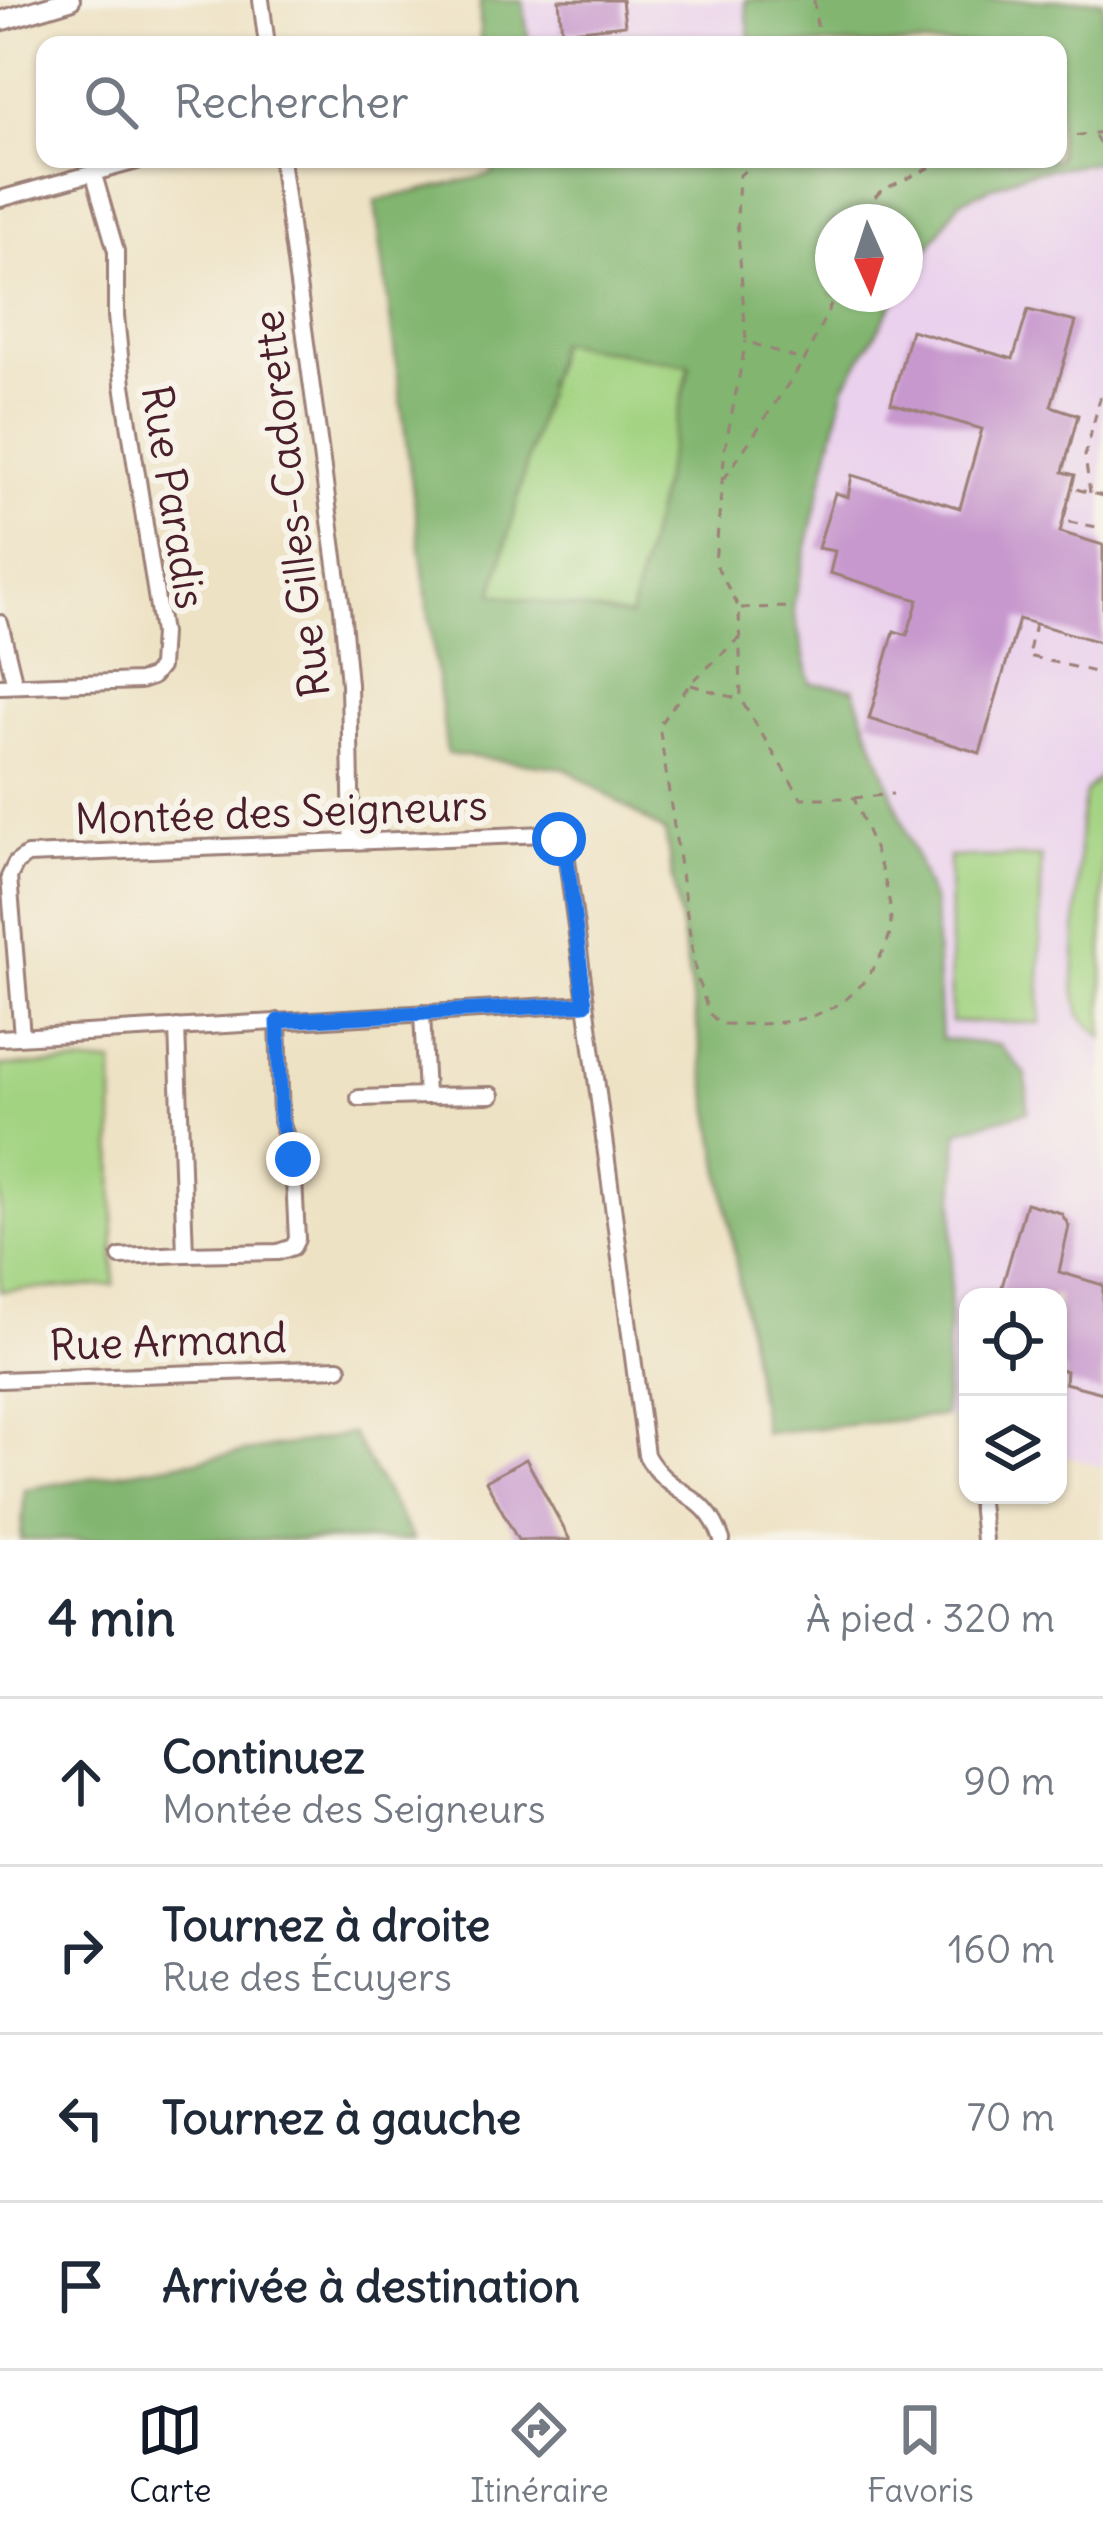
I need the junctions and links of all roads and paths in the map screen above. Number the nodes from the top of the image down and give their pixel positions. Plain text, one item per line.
1 (70, 0) edge
2 (261, 0) edge
3 (814, 0) edge
4 (0, 21) edge
5 (266, 36) edge
6 (818, 36) edge
7 (1103, 132) edge
8 (1094, 136) junction
9 (1067, 138) edge
10 (1103, 150) edge
11 (116, 168) edge
12 (282, 168) edge
13 (748, 168) edge
14 (930, 168) edge
15 (94, 175) junction
16 (0, 199) edge
17 (868, 204) edge
18 (827, 312) edge
19 (746, 340) junction
20 (804, 361) junction
21 (1103, 387) edge
22 (722, 481) junction
23 (1090, 493) junction
24 (1103, 496) edge
25 (1103, 528) edge
26 (740, 608) junction
27 (793, 608) dead end
28 (0, 623) edge
29 (1035, 624) dead end
30 (740, 638) junction
31 (1103, 674) edge
32 (689, 684) junction
33 (8, 686) edge
34 (741, 700) junction
35 (893, 794) dead end
36 (854, 798) junction
37 (352, 842) junction
38 (585, 1004) junction
39 (422, 1013) junction
40 (278, 1021) junction
41 (177, 1027) junction
42 (22, 1036) junction
43 (0, 1037) edge
44 (492, 1094) dead end
45 (426, 1096) junction
46 (359, 1098) dead end
47 (185, 1254) junction
48 (120, 1257) dead end
49 (339, 1367) dead end
50 (0, 1380) edge
51 (980, 1504) edge
52 (722, 1540) edge
53 (984, 1540) edge

1 - 4 street
2 - 5 street
3 - 6 path
7 - 8 path
8 - 9 path
8 - 10 path
11 - 15 street
12 - 37 street, Rue Gilles-Cadorette
13 - 19 path
14 - 17 path
15 - 16 street
15 - 33 street, Rue Paradis
18 - 20 path
19 - 20 path
19 - 22 path
20 - 22 path
21 - 23 path
22 - 26 path
23 - 24 path
23 - 25 path
26 - 27 path
26 - 30 path
28 - 33 street
29 - 31 path
30 - 32 path
30 - 34 path
32 - 34 path
32 - 36 path
34 - 36 path
35 - 36 path
37 - 38 street, Montée des Seigneurs
37 - 42 street, Montée des Seigneurs
38 - 39 street
38 - 52 street, Montée des Seigneurs
39 - 40 street
39 - 45 street
40 - 41 street
40 - 47 street
41 - 42 street
41 - 47 street
42 - 43 street
44 - 45 street
45 - 46 street
47 - 48 street
49 - 50 street, Rue Armand
51 - 53 street

